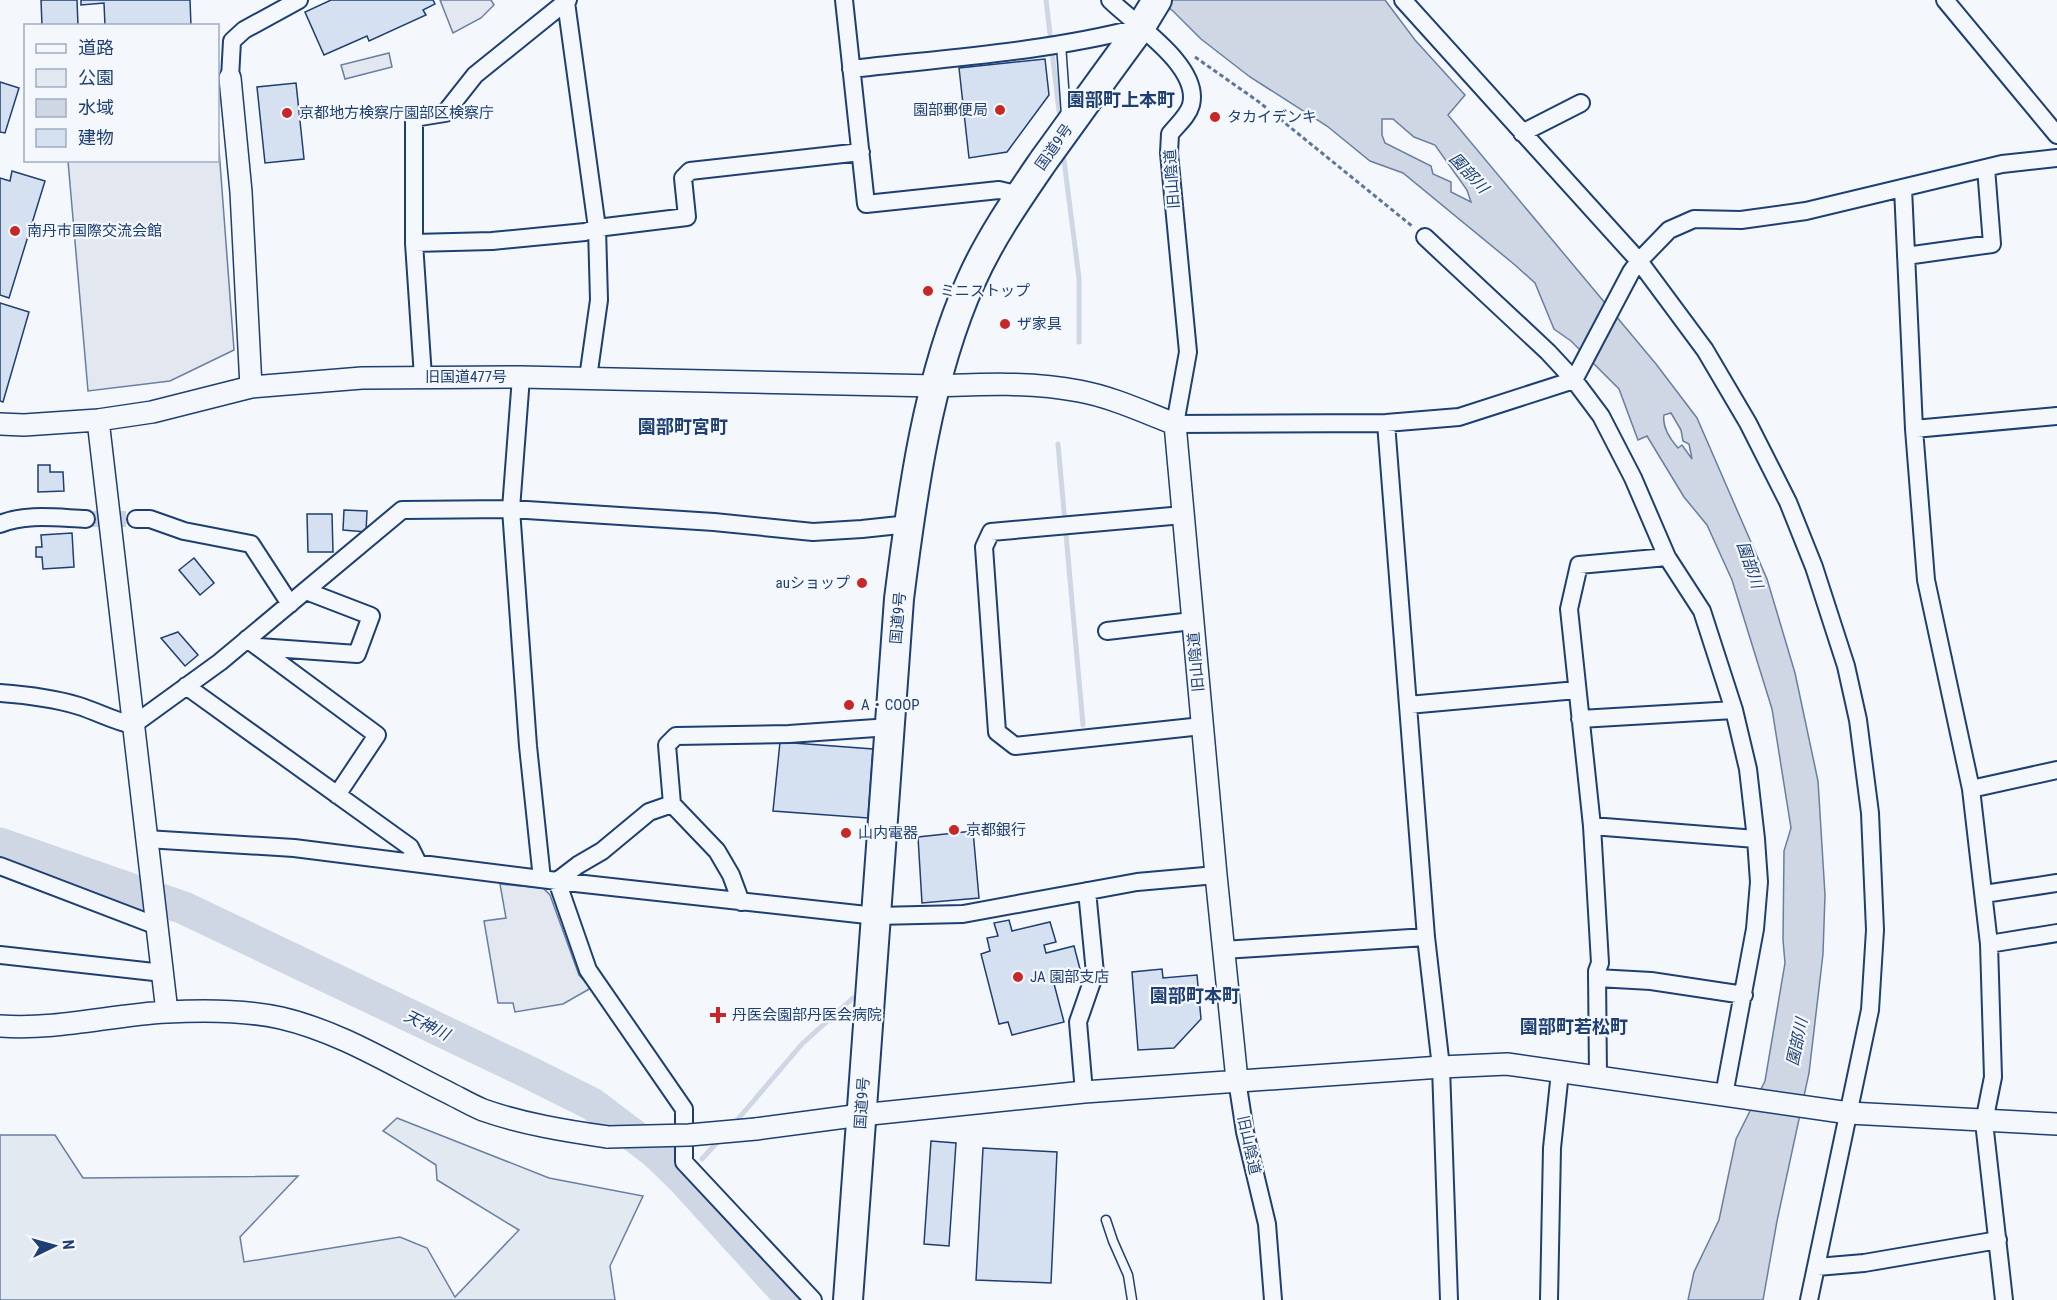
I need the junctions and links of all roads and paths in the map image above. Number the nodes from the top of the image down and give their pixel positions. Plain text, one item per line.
1 (299, 0) edge
2 (844, 0) edge
3 (1110, 0) edge
4 (1403, 0) edge
5 (1944, 0) edge
6 (567, 1) edge
7 (1156, 2) edge
8 (1149, 35) junction
9 (1060, 44) junction
10 (1192, 55) dead end
11 (851, 69) junction
12 (230, 78) joint
13 (1581, 103) dead end
14 (1067, 127) junction
15 (1522, 133) junction
16 (2057, 135) edge
17 (861, 152) junction
18 (2057, 158) edge
19 (1986, 168) junction
20 (1903, 188) junction
21 (1020, 195) junction
22 (597, 228) junction
23 (1425, 237) joint
24 (414, 243) junction
25 (1906, 256) junction
26 (1635, 267) junction
27 (1578, 374) junction
28 (423, 377) junction
29 (521, 377) junction
30 (588, 378) junction
31 (936, 386) junction
32 (251, 387) junction
33 (2057, 416) edge
34 (98, 420) junction
35 (1386, 423) junction
36 (0, 424) edge
37 (1175, 424) junction
38 (1914, 429) junction
39 (511, 509) junction
40 (1183, 515) junction
41 (86, 519) tunnel mouth
42 (136, 519) tunnel mouth
43 (0, 524) edge
44 (909, 524) junction
45 (1667, 557) junction
46 (306, 591) junction
47 (290, 604) junction
48 (1192, 621) junction
49 (1107, 632) dead end
50 (253, 643) junction
51 (186, 686) junction
52 (1577, 690) junction
53 (0, 693) edge
54 (1408, 705) junction
55 (1734, 710) junction
56 (1580, 719) junction
57 (133, 725) junction
58 (1202, 726) junction
59 (890, 727) junction
60 (2057, 770) edge
61 (1971, 789) junction
62 (338, 795) junction
63 (672, 804) junction
64 (1592, 826) junction
65 (146, 839) junction
66 (1756, 839) junction
67 (418, 863) junction
68 (0, 866) edge
69 (1215, 875) junction
70 (549, 880) junction
71 (2057, 883) edge
72 (1087, 891) junction
73 (1984, 894) junction
74 (741, 902) junction
75 (876, 916) junction
76 (157, 922) junction
77 (2057, 933) edge
78 (1426, 937) junction
79 (1989, 944) junction
80 (1223, 950) junction
81 (0, 955) edge
82 (163, 973) junction
83 (1597, 978) junction
84 (1744, 995) junction
85 (166, 1012) junction
86 (0, 1026) edge
87 (1441, 1067) junction
88 (1560, 1072) junction
89 (1598, 1076) junction
90 (1237, 1080) junction
91 (1084, 1092) junction
92 (1730, 1096) junction
93 (1845, 1112) junction
94 (861, 1115) junction
95 (1984, 1122) junction
96 (2057, 1124) edge
97 (1106, 1220) dead end
98 (1998, 1240) junction
99 (1817, 1267) junction
100 (813, 1300) edge
101 (848, 1300) edge
102 (1132, 1300) edge
103 (1273, 1300) edge
104 (1449, 1300) edge
105 (1549, 1300) edge
106 (1809, 1300) edge
107 (2004, 1300) edge

1 - 12 street
2 - 11 street
3 - 8 street, 旧山陰道
4 - 15 street
5 - 16 street
6 - 22 street
6 - 24 street
7 - 8 highway, 国道9号
8 - 9 street
8 - 14 highway, 国道9号
8 - 37 street, 旧山陰道
9 - 11 street
9 - 14 lane
10 - 23 path
11 - 17 street
12 - 32 street
13 - 15 street
14 - 21 highway, 国道9号
15 - 26 street
17 - 21 street
17 - 22 street
18 - 19 street
19 - 20 street
19 - 25 street
20 - 25 street
20 - 26 street
21 - 31 highway, 国道9号
22 - 24 street
22 - 30 street
23 - 27 street
24 - 28 street
25 - 38 street
26 - 27 street
26 - 93 street
27 - 35 street
27 - 45 street
28 - 29 street, 旧国道477号
28 - 32 street, 旧国道477号
29 - 30 street, 旧国道477号
29 - 39 street
30 - 31 street, 旧国道477号
31 - 37 street, 旧国道477号
31 - 44 highway, 国道9号
32 - 34 street, 旧国道477号
33 - 38 street
34 - 36 street, 旧国道477号
34 - 57 street
35 - 37 street
35 - 54 street
37 - 40 street, 旧山陰道
38 - 61 street
39 - 44 street
39 - 46 street
39 - 70 street
40 - 48 street, 旧山陰道
40 - 58 street
41 - 43 street
42 - 47 street
44 - 59 highway, 国道9号
45 - 52 street
45 - 55 street
46 - 47 street
46 - 50 street
47 - 50 street
48 - 49 street
48 - 58 street, 旧山陰道
50 - 51 street
50 - 62 street
51 - 57 street
51 - 62 street
52 - 54 street
52 - 56 street
53 - 57 street
54 - 78 street
55 - 56 street
55 - 66 street
56 - 64 street
57 - 65 street
58 - 69 street, 旧山陰道
59 - 63 street
59 - 75 highway, 国道9号
60 - 61 street
61 - 73 street
62 - 67 street
63 - 70 street
63 - 74 street
64 - 66 street
64 - 83 street
65 - 67 street
65 - 76 street
66 - 84 street
67 - 70 street
68 - 76 street
69 - 72 street
69 - 80 street, 旧山陰道
70 - 74 street
70 - 100 street
71 - 73 street
72 - 75 street
72 - 91 street
73 - 79 street
74 - 75 street
75 - 94 highway, 国道9号
76 - 82 street
77 - 79 street
78 - 80 street
78 - 87 street
79 - 95 street
80 - 90 street, 旧山陰道
81 - 82 street
82 - 85 street
83 - 84 street
83 - 89 street
84 - 92 street
85 - 86 street
85 - 94 street, bridge
87 - 88 street
87 - 90 street
87 - 104 street
88 - 89 street
88 - 105 street
89 - 92 street
90 - 91 street
90 - 103 street, 旧山陰道
91 - 94 street
92 - 93 street
93 - 95 street
93 - 99 street
94 - 101 highway, 国道9号
95 - 96 street
95 - 98 street
97 - 102 lane
98 - 99 street
98 - 107 street
99 - 106 street

